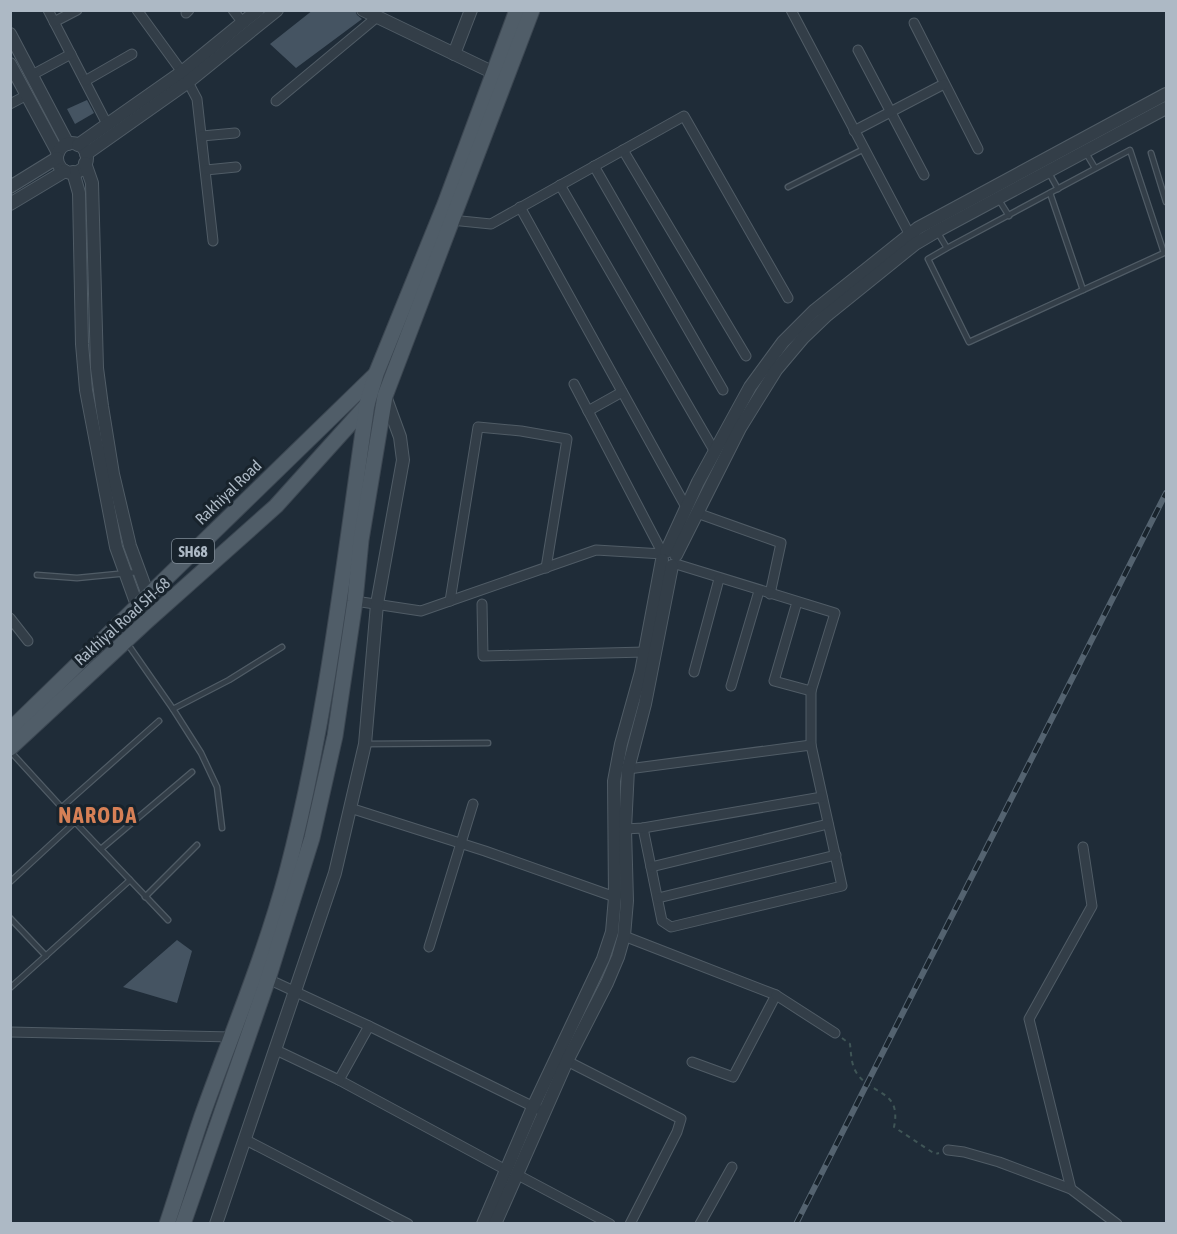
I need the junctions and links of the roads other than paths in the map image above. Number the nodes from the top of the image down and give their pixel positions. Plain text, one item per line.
1 (48, 10) edge
2 (77, 10) edge
3 (137, 10) edge
4 (233, 10) edge
5 (258, 10) edge
6 (277, 10) edge
7 (363, 10) edge
8 (471, 10) edge
9 (517, 10) edge
10 (532, 10) edge
11 (792, 10) edge
12 (376, 17) junction
13 (54, 22) junction
14 (243, 23) junction
15 (914, 23) dead end
16 (10, 34) edge
17 (858, 50) dead end
18 (71, 54) junction
19 (132, 54) dead end
20 (454, 54) junction
21 (10, 64) edge
22 (495, 73) junction
23 (32, 75) junction
24 (185, 77) junction
25 (85, 81) junction
26 (944, 84) junction
27 (1167, 94) edge
28 (27, 95) junction
29 (276, 100) dead end
30 (10, 104) edge
31 (1167, 108) edge
32 (891, 112) junction
33 (107, 124) junction
34 (854, 131) junction
35 (235, 133) dead end
36 (202, 136) junction
37 (864, 149) junction
38 (978, 149) dead end
39 (623, 150) junction
40 (80, 151) junction
41 (1085, 151) junction
42 (1151, 153) dead end
43 (58, 155) junction
44 (594, 166) junction
45 (236, 167) dead end
46 (1095, 168) junction
47 (206, 170) junction
48 (1047, 171) junction
49 (69, 172) junction
50 (924, 175) dead end
51 (561, 185) junction
52 (10, 187) edge
53 (788, 187) dead end
54 (1058, 189) junction
55 (1050, 193) junction
56 (998, 198) junction
57 (1167, 202) edge
58 (10, 204) edge
59 (520, 207) junction
60 (1009, 216) junction
61 (451, 220) junction
62 (937, 231) junction
63 (912, 239) junction
64 (213, 242) dead end
65 (947, 248) junction
66 (1083, 290) junction
67 (788, 298) dead end
68 (746, 356) dead end
69 (399, 361) junction
70 (376, 374) junction
71 (764, 377) junction
72 (574, 384) dead end
73 (723, 390) dead end
74 (622, 392) junction
75 (386, 396) junction
76 (367, 404) junction
77 (588, 411) junction
78 (715, 452) junction
79 (691, 510) junction
80 (669, 559) junction
81 (546, 568) junction
82 (138, 572) junction
83 (124, 573) junction
84 (37, 575) dead end
85 (719, 579) junction
86 (759, 591) junction
87 (770, 594) junction
88 (142, 600) junction
89 (355, 601) junction
90 (450, 601) junction
91 (797, 602) junction
92 (377, 604) junction
93 (482, 604) dead end
94 (153, 616) junction
95 (10, 618) edge
96 (28, 641) dead end
97 (125, 641) junction
98 (282, 647) dead end
99 (645, 652) junction
100 (694, 672) dead end
101 (731, 686) dead end
102 (811, 692) junction
103 (173, 710) junction
104 (159, 721) dead end
105 (10, 730) edge
106 (488, 743) dead end
107 (365, 744) junction
108 (811, 745) junction
109 (10, 750) edge
110 (628, 769) junction
111 (192, 772) dead end
112 (822, 797) junction
113 (473, 804) dead end
114 (61, 807) junction
115 (351, 808) junction
116 (75, 822) junction
117 (828, 824) junction
118 (222, 828) dead end
119 (625, 828) junction
120 (644, 828) junction
121 (461, 844) junction
122 (197, 845) dead end
123 (1083, 847) dead end
124 (101, 849) junction
125 (836, 855) junction
126 (651, 867) junction
127 (130, 880) junction
128 (10, 882) edge
129 (145, 897) junction
130 (615, 897) junction
131 (658, 898) junction
132 (10, 918) edge
133 (168, 920) dead end
134 (624, 936) junction
135 (429, 947) dead end
136 (46, 956) junction
137 (268, 980) junction
138 (10, 988) edge
139 (296, 992) junction
140 (776, 994) junction
141 (369, 1026) junction
142 (10, 1032) edge
143 (834, 1033) road end
144 (232, 1037) junction
145 (276, 1050) junction
146 (567, 1061) junction
147 (692, 1062) dead end
148 (339, 1080) junction
149 (538, 1109) junction
150 (246, 1140) junction
151 (948, 1150) road end
152 (732, 1167) dead end
153 (511, 1172) junction
154 (1071, 1188) junction
155 (167, 1224) edge
156 (183, 1224) edge
157 (216, 1224) edge
158 (408, 1224) edge
159 (483, 1224) edge
160 (495, 1224) edge
161 (610, 1224) edge
162 (630, 1224) edge
163 (700, 1224) edge
164 (1117, 1224) edge

1 - 13 street
2 - 13 street
3 - 24 street
4 - 14 street
5 - 14 street
6 - 24 street
7 - 12 street
8 - 20 street
9 - 22 main road
10 - 61 main road
11 - 34 street
12 - 20 street
12 - 29 street
13 - 18 street
14 - 24 street
15 - 26 street
16 - 23 street
17 - 32 street
18 - 23 street
18 - 25 street
19 - 25 street
20 - 22 street
21 - 28 street
22 - 70 main road
23 - 40 street
24 - 33 street
24 - 36 street
24 - 40 street
25 - 33 street
26 - 32 street
26 - 38 street
27 - 63 street
28 - 30 street
28 - 43 street
31 - 41 street
32 - 34 street
32 - 50 street
33 - 40 street
34 - 37 street
35 - 36 street
36 - 47 street
37 - 53 lane
37 - 63 street
39 - 44 street
39 - 67 street
39 - 68 street
40 - 43 street
40 - 49 street
40 - 82 street
41 - 46 lane
41 - 48 street
42 - 57 lane
43 - 49 street
43 - 52 street
44 - 51 street
44 - 73 street
45 - 47 street
46 - 54 lane
46 - 66 lane
47 - 64 street
48 - 54 lane
48 - 56 street
49 - 58 street
49 - 83 street
51 - 59 street
51 - 78 street
54 - 55 lane
55 - 60 lane
55 - 66 lane
56 - 60 lane
56 - 62 street
59 - 61 street
59 - 74 street
60 - 65 lane
61 - 69 main road
62 - 63 street
62 - 65 lane
63 - 71 street
65 - 66 lane
69 - 70 main road, Rakhiyal Road / SH68
69 - 75 main road
70 - 76 main road
70 - 88 main road, Rakhiyal Road / SH68
71 - 78 street
71 - 79 street
72 - 77 street
74 - 77 street
74 - 79 street
75 - 76 main road, Rakhiyal Road SH-68 / SH68
75 - 89 main road
75 - 92 street
76 - 94 main road, Rakhiyal Road SH-68 / SH68
76 - 144 main road
77 - 80 street
78 - 79 street
79 - 80 street
79 - 87 street
80 - 81 street
80 - 85 street
80 - 99 street
80 - 110 street
81 - 90 street
81 - 90 street
82 - 83 lane
82 - 88 street
83 - 84 lane
83 - 88 street
85 - 86 street
85 - 100 street
86 - 87 street
86 - 101 street
87 - 91 street
88 - 94 street
88 - 105 main road, Rakhiyal Road / SH68
89 - 92 street
89 - 137 main road
90 - 92 street
91 - 102 street
91 - 102 street
92 - 107 street
93 - 99 street
94 - 97 main road, Rakhiyal Road SH-68 / SH68
95 - 96 street
97 - 103 lane
97 - 109 main road, Rakhiyal Road SH-68 / SH68
98 - 103 lane
99 - 130 street
102 - 108 street
103 - 118 lane
104 - 114 lane
106 - 107 lane
107 - 115 street
108 - 110 street
108 - 112 street
109 - 114 lane
110 - 119 street
111 - 124 lane
112 - 117 street
112 - 120 street
113 - 121 street
114 - 116 lane
115 - 121 street
115 - 139 street
116 - 124 lane
116 - 128 lane
117 - 125 street
117 - 126 street
119 - 120 street
119 - 134 street
120 - 126 street
121 - 130 street
121 - 135 street
122 - 129 lane
123 - 154 street
124 - 127 lane
125 - 131 street
125 - 131 street
126 - 131 street
127 - 129 lane
127 - 136 lane
129 - 133 lane
130 - 149 street
132 - 136 lane
134 - 140 street
134 - 146 street
136 - 138 lane
137 - 139 street
137 - 156 main road
139 - 141 street
139 - 145 street
140 - 143 street
140 - 147 street
141 - 148 street
141 - 149 street
142 - 144 street
144 - 155 main road
145 - 148 street
145 - 150 street
146 - 149 street
146 - 162 street
148 - 153 street
149 - 153 street
150 - 157 street
150 - 158 street
151 - 154 street
152 - 163 street
153 - 159 street
153 - 160 street
153 - 161 street
154 - 164 street

